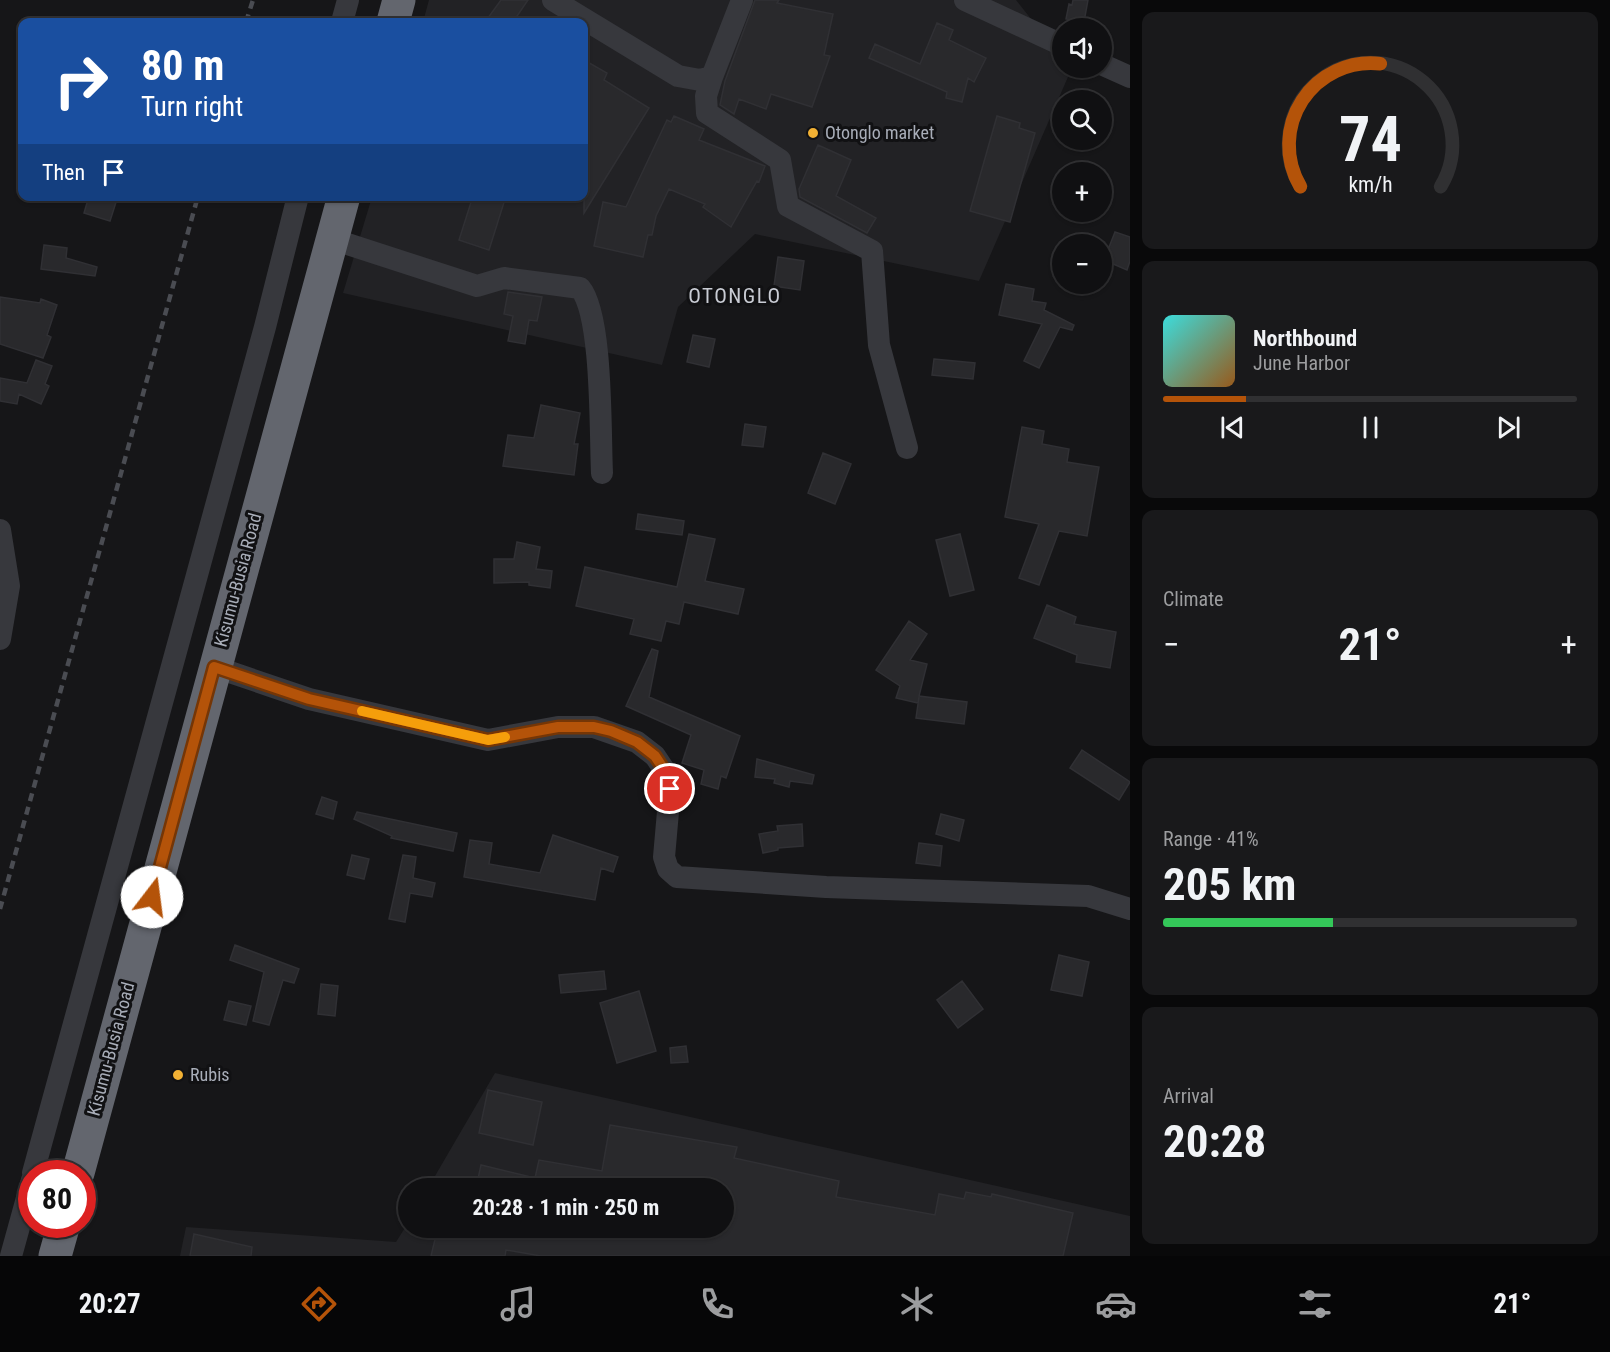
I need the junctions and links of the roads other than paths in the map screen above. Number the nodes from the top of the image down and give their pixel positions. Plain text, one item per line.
1 (348, 0) edge
2 (399, 0) edge
3 (553, 0) edge
4 (742, 0) edge
5 (965, 0) edge
6 (343, 18) edge
7 (394, 18) edge
8 (583, 18) edge
9 (588, 21) edge
10 (1052, 40) edge
11 (1112, 69) edge
12 (712, 77) junction
13 (1130, 77) edge
14 (297, 201) edge
15 (343, 201) edge
16 (332, 239) junction
17 (907, 448) dead end
18 (603, 473) dead end
19 (0, 530) edge
20 (0, 535) edge
21 (0, 639) edge
22 (214, 667) junction
23 (1130, 909) edge
24 (37, 1160) edge
25 (81, 1160) edge
26 (18, 1231) edge
27 (60, 1238) edge
28 (11, 1256) edge
29 (56, 1256) edge

1 - 6 street
2 - 7 highway
3 - 8 street
4 - 12 street
5 - 10 street
9 - 12 street
11 - 13 street
12 - 17 street
14 - 24 street
15 - 16 highway, Kisumu-Busia Road
16 - 18 street
16 - 22 highway, Kisumu-Busia Road
19 - 20 street
20 - 21 street
22 - 23 street
22 - 25 highway, Kisumu-Busia Road
26 - 28 street
27 - 29 highway

